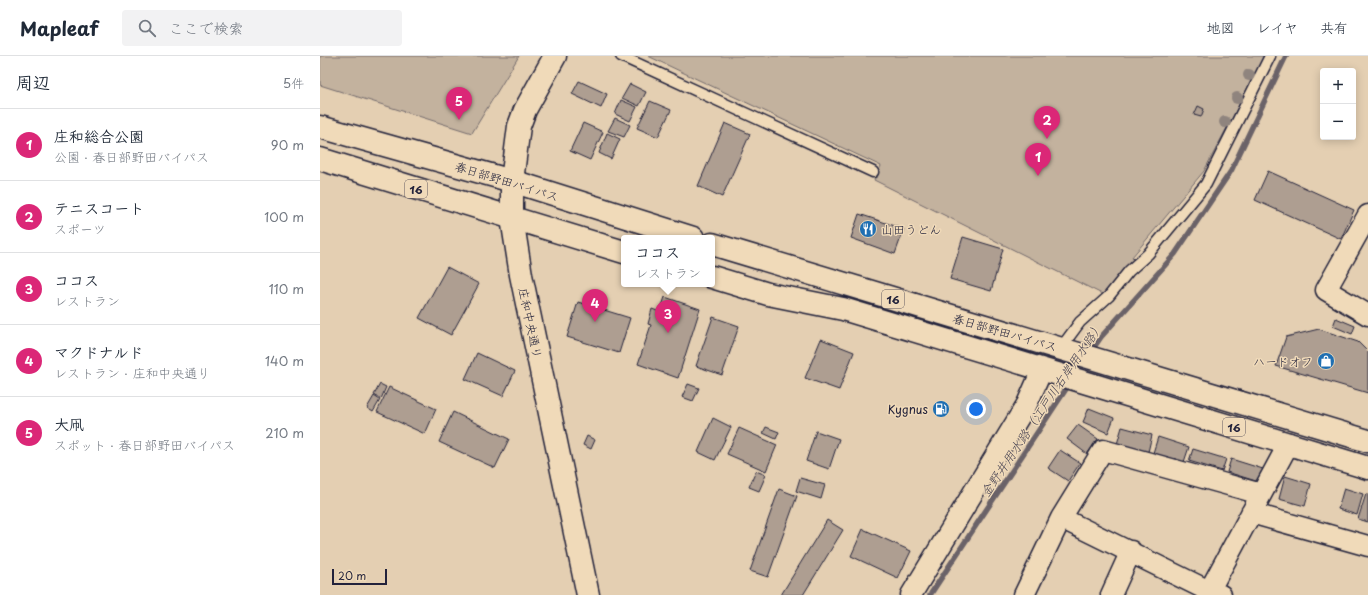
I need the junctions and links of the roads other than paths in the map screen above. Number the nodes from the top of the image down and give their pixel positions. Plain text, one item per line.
1 (555, 56) edge
2 (621, 56) edge
3 (1270, 56) edge
4 (320, 127) edge
5 (320, 159) edge
6 (320, 171) edge
7 (873, 172) dead end
8 (387, 180) junction
9 (512, 181) junction
10 (1368, 215) edge
11 (512, 218) junction
12 (684, 235) edge
13 (715, 245) edge
14 (621, 251) edge
15 (715, 279) edge
16 (1368, 314) edge
17 (1067, 351) junction
18 (1050, 373) junction
19 (1368, 441) edge
20 (1289, 443) junction
21 (1368, 468) edge
22 (1262, 494) junction
23 (1251, 513) junction
24 (1061, 518) junction
25 (1368, 546) edge
26 (1131, 551) junction
27 (1212, 594) edge
28 (588, 595) edge
29 (911, 595) edge
30 (1024, 595) edge
31 (1111, 595) edge

1 - 9 main road, 庄和中央通り
2 - 7 lane
3 - 17 lane
4 - 9 main road, 春日部野田バイパス
5 - 8 main road, 16
6 - 8 main road, 16
8 - 11 main road, 16
9 - 11 main road, 庄和中央通り
9 - 12 main road, 春日部野田バイパス
10 - 16 street
11 - 14 main road, 16
11 - 28 main road, 庄和中央通り
13 - 17 main road, 春日部野田バイパス / 16
15 - 18 main road, 春日部野田バイパス / 16
17 - 19 main road, 春日部野田バイパス / 16
18 - 20 main road, 春日部野田バイパス / 16
18 - 29 street
20 - 21 main road, 春日部野田バイパス / 16
20 - 22 street
22 - 23 street
22 - 24 street
23 - 25 street
23 - 27 street
24 - 26 street
24 - 30 street
26 - 27 street
26 - 31 street

